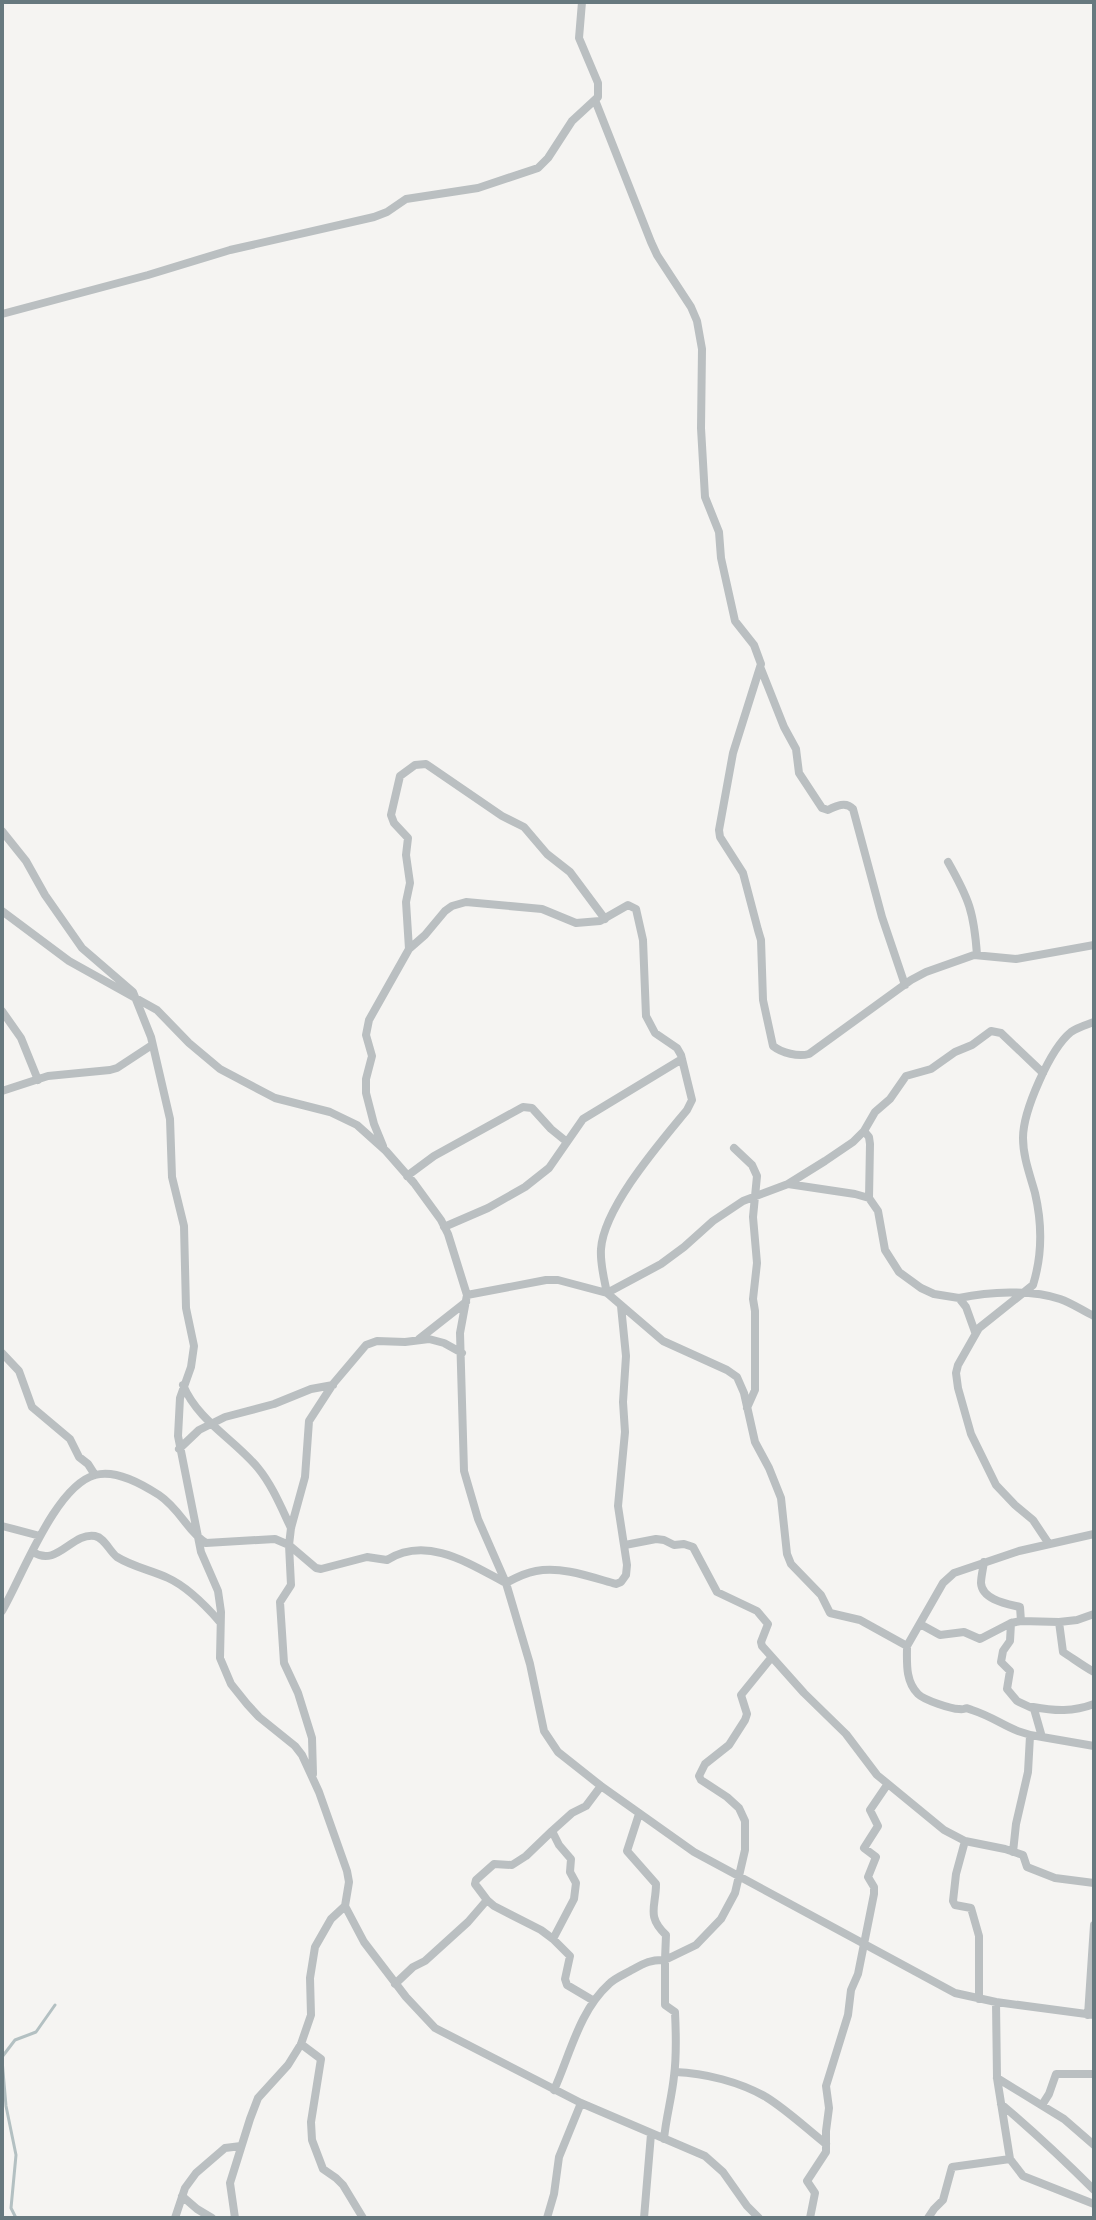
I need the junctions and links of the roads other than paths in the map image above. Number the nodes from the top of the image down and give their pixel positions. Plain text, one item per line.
1 (582, 2) edge
2 (595, 100) junction
3 (2, 314) edge
4 (761, 669) junction
5 (2, 831) edge
6 (948, 862) dead end
7 (2, 911) edge
8 (605, 919) junction
9 (1094, 945) edge
10 (409, 949) junction
11 (977, 955) junction
12 (905, 985) junction
13 (135, 997) junction
14 (2, 1011) edge
15 (1094, 1022) edge
16 (152, 1045) junction
17 (682, 1059) junction
18 (1043, 1073) junction
19 (38, 1080) junction
20 (2, 1091) edge
21 (864, 1131) junction
22 (567, 1142) junction
23 (734, 1148) dead end
24 (386, 1151) junction
25 (407, 1176) junction
26 (788, 1184) junction
27 (756, 1196) junction
28 (869, 1198) junction
29 (444, 1227) junction
30 (607, 1293) junction
31 (1023, 1294) junction
32 (466, 1298) junction
33 (959, 1298) junction
34 (621, 1306) junction
35 (1094, 1316) edge
36 (975, 1332) junction
37 (418, 1340) junction
38 (2, 1353) edge
39 (462, 1353) junction
40 (333, 1384) junction
41 (183, 1385) junction
42 (747, 1409) junction
43 (211, 1424) junction
44 (179, 1449) junction
45 (95, 1475) junction
46 (2, 1526) edge
47 (291, 1528) junction
48 (1094, 1534) edge
49 (40, 1536) junction
50 (198, 1537) junction
51 (1049, 1544) junction
52 (289, 1545) junction
53 (625, 1545) junction
54 (33, 1552) junction
55 (984, 1562) junction
56 (506, 1583) junction
57 (2, 1611) edge
58 (1094, 1614) edge
59 (221, 1622) junction
60 (1016, 1622) junction
61 (1059, 1622) junction
62 (920, 1624) junction
63 (907, 1646) junction
64 (771, 1658) junction
65 (1094, 1672) edge
66 (1094, 1704) edge
67 (1033, 1707) junction
68 (1030, 1736) junction
69 (1042, 1737) junction
70 (1094, 1746) edge
71 (313, 1779) junction
72 (887, 1785) junction
73 (601, 1786) junction
74 (639, 1814) junction
75 (552, 1831) junction
76 (965, 1841) junction
77 (1013, 1852) junction
78 (739, 1876) junction
79 (1094, 1883) edge
80 (487, 1900) junction
81 (345, 1906) junction
82 (1094, 1925) edge
83 (553, 1939) junction
84 (864, 1943) junction
85 (665, 1960) junction
86 (395, 1984) junction
87 (979, 1999) junction
88 (594, 2001) junction
89 (996, 2002) junction
90 (1091, 2015) edge
91 (301, 2044) junction
92 (675, 2072) junction
93 (1094, 2074) edge
94 (997, 2078) junction
95 (554, 2090) junction
96 (581, 2103) junction
97 (1001, 2104) junction
98 (1042, 2105) junction
99 (651, 2134) junction
100 (664, 2139) junction
101 (826, 2144) junction
102 (1094, 2145) edge
103 (241, 2146) junction
104 (1010, 2159) junction
105 (1094, 2190) edge
106 (182, 2196) junction
107 (1094, 2204) edge
108 (747, 2206) junction
109 (175, 2218) edge
110 (212, 2218) edge
111 (235, 2218) edge
112 (363, 2218) edge
113 (547, 2218) edge
114 (644, 2218) edge
115 (745, 2218) edge
116 (759, 2218) edge
117 (810, 2218) edge
118 (928, 2218) edge

1 - 2 street
2 - 3 street
2 - 4 street
4 - 12 street
4 - 12 street
5 - 13 street
6 - 11 street
7 - 13 street
8 - 10 street
8 - 10 street
8 - 17 street
9 - 11 street
10 - 24 street
11 - 12 street
13 - 16 street
13 - 24 street
14 - 19 street
15 - 18 street
16 - 19 street
16 - 41 street
17 - 22 street
17 - 30 street
18 - 21 street
18 - 31 street
19 - 20 street
21 - 26 street
21 - 28 street
22 - 25 street
22 - 29 street
23 - 27 street
24 - 25 street
25 - 29 street
26 - 27 street
26 - 28 street
27 - 30 street
27 - 42 street
28 - 33 street
29 - 32 street
30 - 32 street
30 - 34 street
31 - 33 street
31 - 35 street
31 - 36 street
32 - 37 street
32 - 39 street
33 - 36 street
34 - 42 street
34 - 53 street
36 - 51 street
37 - 39 street
37 - 40 street
38 - 45 street
39 - 56 street
40 - 43 street
40 - 47 street
41 - 43 street
41 - 44 street
42 - 63 street
43 - 44 street
43 - 47 street
44 - 50 street
45 - 49 street
45 - 50 street
46 - 49 street
47 - 52 street
48 - 51 street
49 - 54 street
50 - 52 street
50 - 59 street
51 - 55 street
52 - 56 street
52 - 71 street
53 - 56 street
53 - 64 street
54 - 57 street
54 - 59 street
55 - 60 street
55 - 62 street
56 - 73 street
58 - 61 street
59 - 71 street
60 - 61 street
60 - 62 street
60 - 67 street
61 - 65 street
62 - 63 street
63 - 68 street
64 - 72 street
64 - 78 street
66 - 67 street
67 - 69 street
68 - 69 street
68 - 77 street
69 - 70 street
71 - 81 street
72 - 76 street
72 - 84 street
73 - 74 street
73 - 75 street
74 - 78 street
74 - 85 street
75 - 80 street
75 - 83 street
76 - 77 street
76 - 87 street
77 - 79 street
78 - 84 street
78 - 85 street
80 - 83 street
80 - 86 street
81 - 86 street
81 - 91 street
82 - 90 street
83 - 88 street
84 - 87 street
84 - 101 street
85 - 88 street
85 - 92 street
86 - 95 street
87 - 89 street
88 - 95 street
89 - 90 street
89 - 94 street
91 - 103 street
91 - 112 street
92 - 100 street
92 - 101 street
93 - 98 street
94 - 97 street
94 - 98 street
95 - 96 street
96 - 99 street
96 - 113 street
97 - 104 street
97 - 105 street
98 - 102 street
99 - 100 street
99 - 114 street
100 - 108 street
101 - 117 street
103 - 106 street
103 - 111 street
104 - 107 street
104 - 118 street
106 - 109 street
106 - 110 street
108 - 115 street
108 - 116 street

